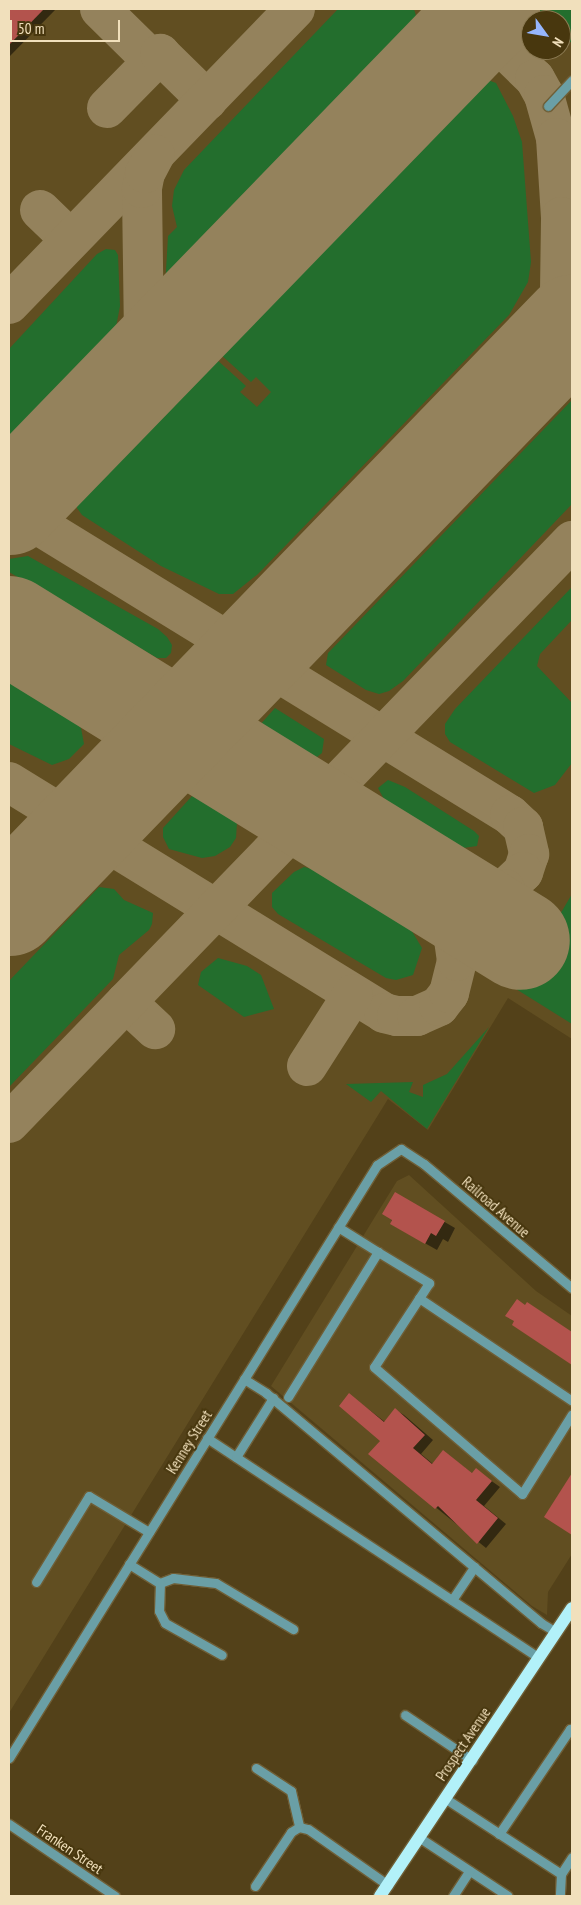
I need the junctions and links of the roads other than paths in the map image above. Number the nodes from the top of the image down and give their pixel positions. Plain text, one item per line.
1 (572, 80) edge
2 (548, 106) dead end
3 (401, 1149) joint
4 (338, 1227) junction
5 (378, 1252) junction
6 (572, 1288) edge
7 (419, 1298) junction
8 (244, 1379) junction
9 (288, 1397) dead end
10 (273, 1398) junction
11 (572, 1400) edge
12 (572, 1414) edge
13 (207, 1438) junction
14 (236, 1457) junction
15 (149, 1532) junction
16 (129, 1564) junction
17 (474, 1567) junction
18 (36, 1582) dead end
19 (160, 1583) junction
20 (452, 1600) junction
21 (572, 1608) edge
22 (293, 1629) dead end
23 (556, 1632) junction
24 (222, 1654) dead end
25 (539, 1658) junction
26 (405, 1715) dead end
27 (572, 1730) edge
28 (9, 1758) edge
29 (472, 1760) junction
30 (256, 1768) dead end
31 (446, 1799) junction
32 (9, 1824) edge
33 (299, 1827) junction
34 (499, 1834) junction
35 (420, 1838) junction
36 (572, 1857) edge
37 (470, 1871) junction
38 (561, 1874) junction
39 (388, 1885) junction
40 (255, 1886) dead end
41 (115, 1896) edge
42 (380, 1896) edge
43 (453, 1896) edge
44 (508, 1896) edge
45 (560, 1896) edge

1 - 2 street
3 - 4 street, Kenney Street
3 - 6 street, Railroad Avenue
4 - 5 street
4 - 8 street, Kenney Street
5 - 7 street
5 - 9 street
7 - 11 street
7 - 12 street
8 - 10 street
8 - 13 street, Kenney Street
10 - 14 street
10 - 17 street
13 - 14 street
13 - 15 street, Kenney Street
14 - 20 street
15 - 16 street, Kenney Street
15 - 18 street
16 - 19 street
16 - 28 street, Kenney Street
17 - 20 street
17 - 23 street
19 - 22 street
19 - 24 street
20 - 25 street
21 - 23 main road, Prospect Avenue
23 - 25 main road, Prospect Avenue
25 - 29 main road, Prospect Avenue
26 - 29 street
27 - 34 street
29 - 31 main road, Prospect Avenue
30 - 33 street
31 - 34 street
31 - 35 main road, Prospect Avenue
32 - 41 street, Franken Street
33 - 39 street
33 - 40 street
34 - 38 street
35 - 37 street
35 - 39 main road, Prospect Avenue
36 - 38 street
37 - 43 street
37 - 44 street
38 - 45 street
39 - 42 main road, Prospect Avenue

